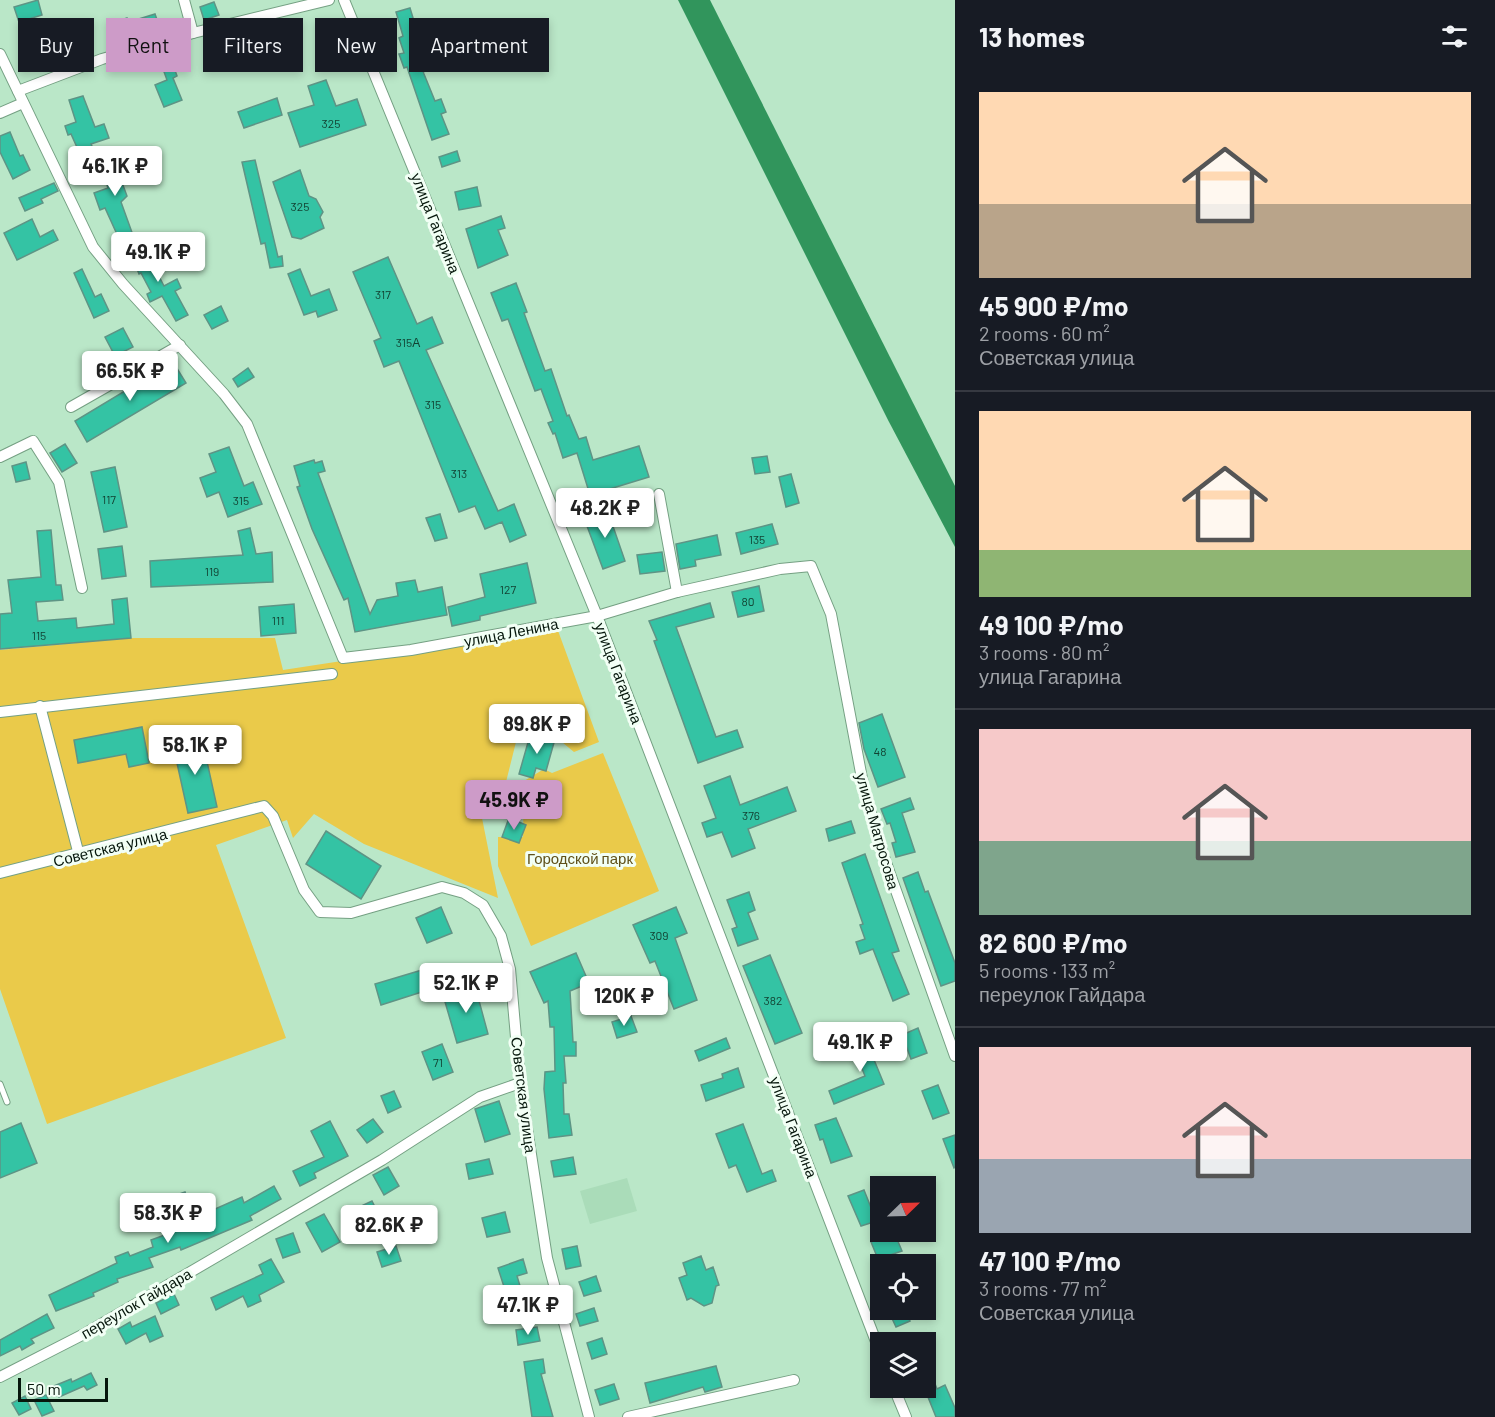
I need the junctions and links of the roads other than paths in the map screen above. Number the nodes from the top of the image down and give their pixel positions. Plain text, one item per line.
1 (184, 0) edge
2 (329, 0) edge
3 (344, 0) edge
4 (193, 33) junction
5 (0, 54) edge
6 (18, 91) junction
7 (23, 103) junction
8 (0, 112) edge
9 (180, 345) junction
10 (71, 407) dead end
11 (0, 457) edge
12 (659, 494) dead end
13 (811, 566) joint
14 (82, 588) dead end
15 (677, 592) junction
16 (597, 616) junction
17 (332, 674) dead end
18 (40, 706) junction
19 (0, 712) edge
20 (79, 855) junction
21 (0, 873) edge
22 (955, 1056) edge
23 (520, 1083) junction
24 (0, 1084) edge
25 (7, 1102) dead end
26 (872, 1332) edge
27 (0, 1377) edge
28 (794, 1380) dead end
29 (898, 1398) edge
30 (589, 1417) edge
31 (628, 1417) edge
32 (906, 1417) edge

1 - 4 street
2 - 4 street
3 - 16 street, улица Гагарина
4 - 6 street
5 - 6 street
6 - 7 street
7 - 8 street
7 - 9 street
9 - 10 street
9 - 16 street, улица Ленина
11 - 14 street
12 - 15 street
13 - 15 street, улица Ленина
13 - 22 street, улица Матросова
15 - 16 street, улица Ленина
16 - 26 street, улица Гагарина
17 - 18 street
18 - 19 street
18 - 20 street
20 - 21 street, Советская улица
20 - 23 street, Советская улица
23 - 27 street, переулок Гайдара
23 - 30 street, Советская улица
24 - 25 lane
28 - 31 street
29 - 32 street

